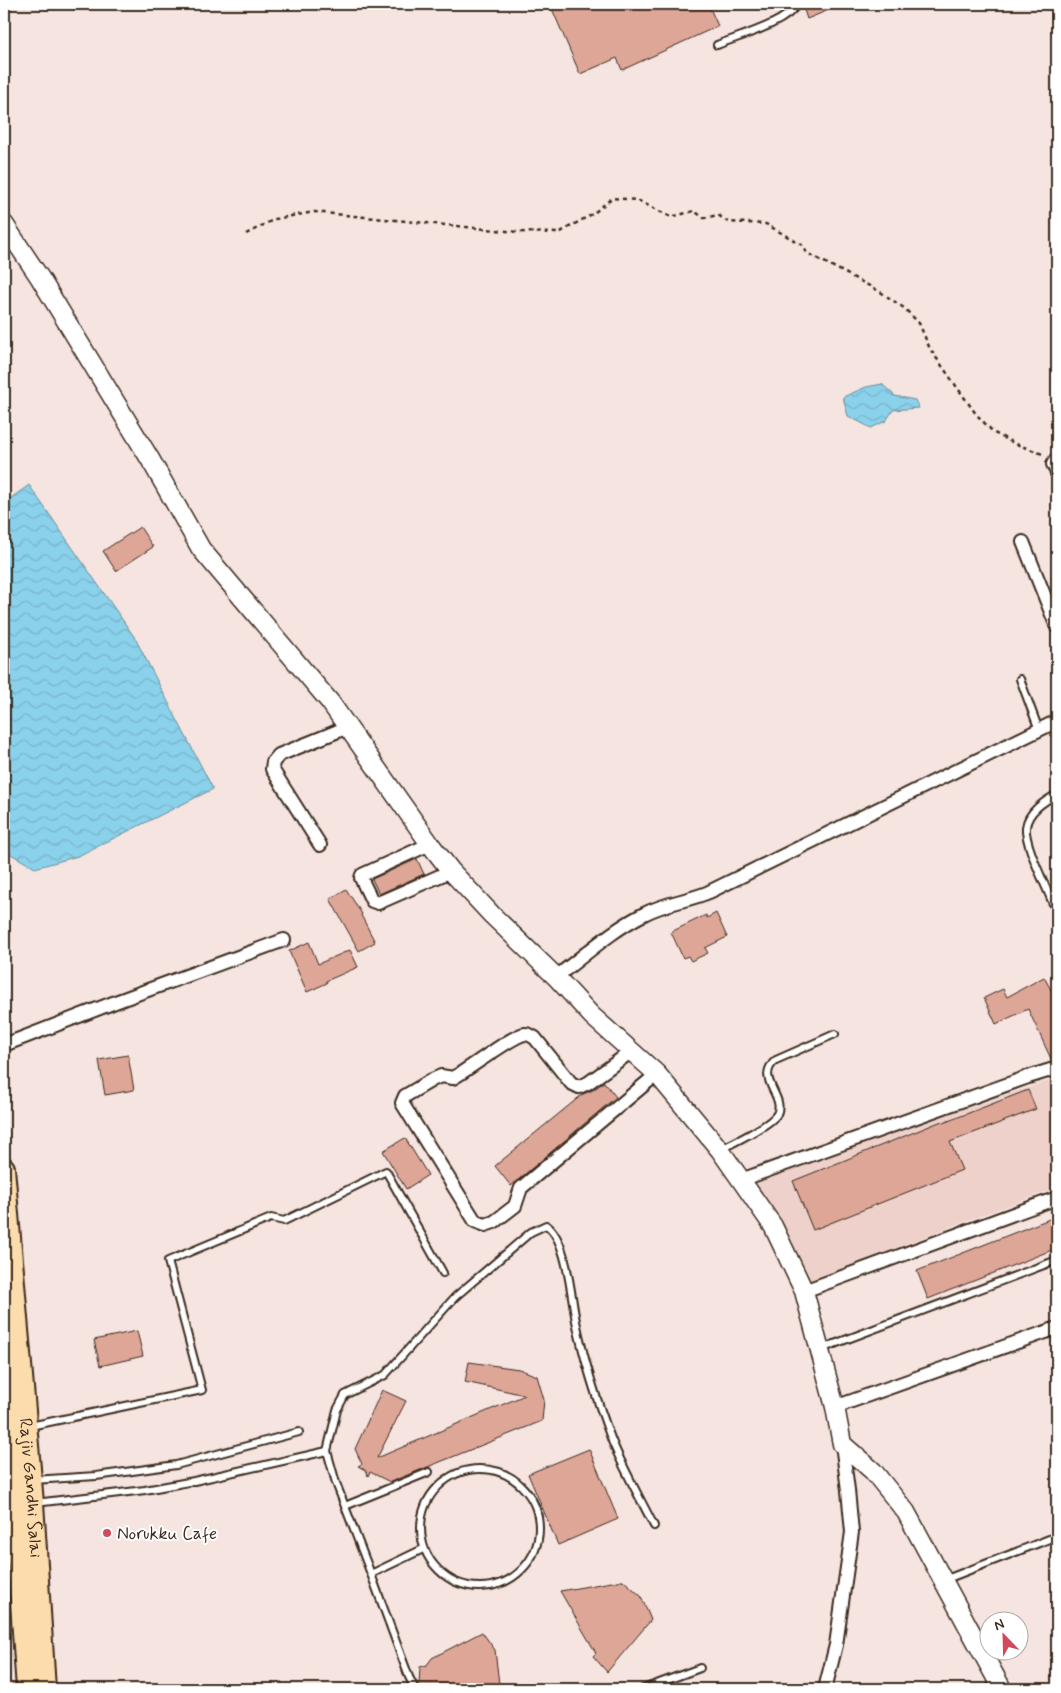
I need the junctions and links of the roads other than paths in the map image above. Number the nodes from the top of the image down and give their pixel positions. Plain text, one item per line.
1 (797, 4) edge
2 (717, 45) dead end
3 (4, 224) edge
4 (1056, 458) edge
5 (1057, 473) edge
6 (1023, 542) dead end
7 (1057, 627) edge
8 (1020, 679) dead end
9 (1057, 721) edge
10 (348, 727) junction
11 (1039, 730) junction
12 (1057, 794) edge
13 (430, 844) junction
14 (320, 845) dead end
15 (451, 871) junction
16 (1053, 904) dead end
17 (284, 940) dead end
18 (556, 977) junction
19 (835, 1034) dead end
20 (4, 1045) edge
21 (632, 1052) junction
22 (1057, 1068) edge
23 (657, 1074) junction
24 (720, 1150) junction
25 (4, 1168) edge
26 (741, 1180) junction
27 (1057, 1198) edge
28 (1057, 1260) edge
29 (443, 1273) dead end
30 (804, 1291) junction
31 (9, 1295) edge
32 (1057, 1328) edge
33 (820, 1349) junction
34 (4, 1361) edge
35 (834, 1407) junction
36 (26, 1427) junction
37 (299, 1432) dead end
38 (842, 1444) junction
39 (327, 1450) junction
40 (429, 1472) dead end
41 (22, 1481) junction
42 (24, 1504) junction
43 (345, 1506) junction
44 (654, 1526) dead end
45 (1057, 1536) edge
46 (423, 1549) junction
47 (371, 1574) junction
48 (943, 1581) junction
49 (700, 1668) dead end
50 (27, 1689) edge
51 (45, 1689) edge
52 (415, 1689) edge
53 (643, 1689) edge
54 (825, 1689) edge
55 (1002, 1689) edge

1 - 2 lane
3 - 10 street
4 - 5 street
6 - 7 street
8 - 11 lane
9 - 11 street
10 - 13 street
10 - 14 street
11 - 18 street
12 - 16 lane
13 - 15 street
13 - 15 street
15 - 18 street
17 - 20 street
18 - 21 street
19 - 24 lane
21 - 23 street
21 - 23 street
22 - 26 street
23 - 24 street
24 - 26 street
25 - 31 main road, Rajiv Gandhi Salai
26 - 30 street
27 - 30 street
28 - 33 lane
29 - 36 lane
30 - 33 street
31 - 36 main road, Rajiv Gandhi Salai
32 - 35 street
33 - 35 street
34 - 41 main road, Rajiv Gandhi Salai
35 - 38 street
36 - 41 main road, Rajiv Gandhi Salai
37 - 41 lane
38 - 48 street
38 - 54 street
39 - 42 lane
39 - 43 lane
39 - 44 lane
40 - 43 lane
41 - 42 main road, Rajiv Gandhi Salai
42 - 50 main road, Rajiv Gandhi Salai
42 - 51 main road, Rajiv Gandhi Salai
43 - 47 lane
45 - 48 lane
46 - 46 lane
46 - 47 lane
47 - 52 lane
48 - 55 street
49 - 53 lane

